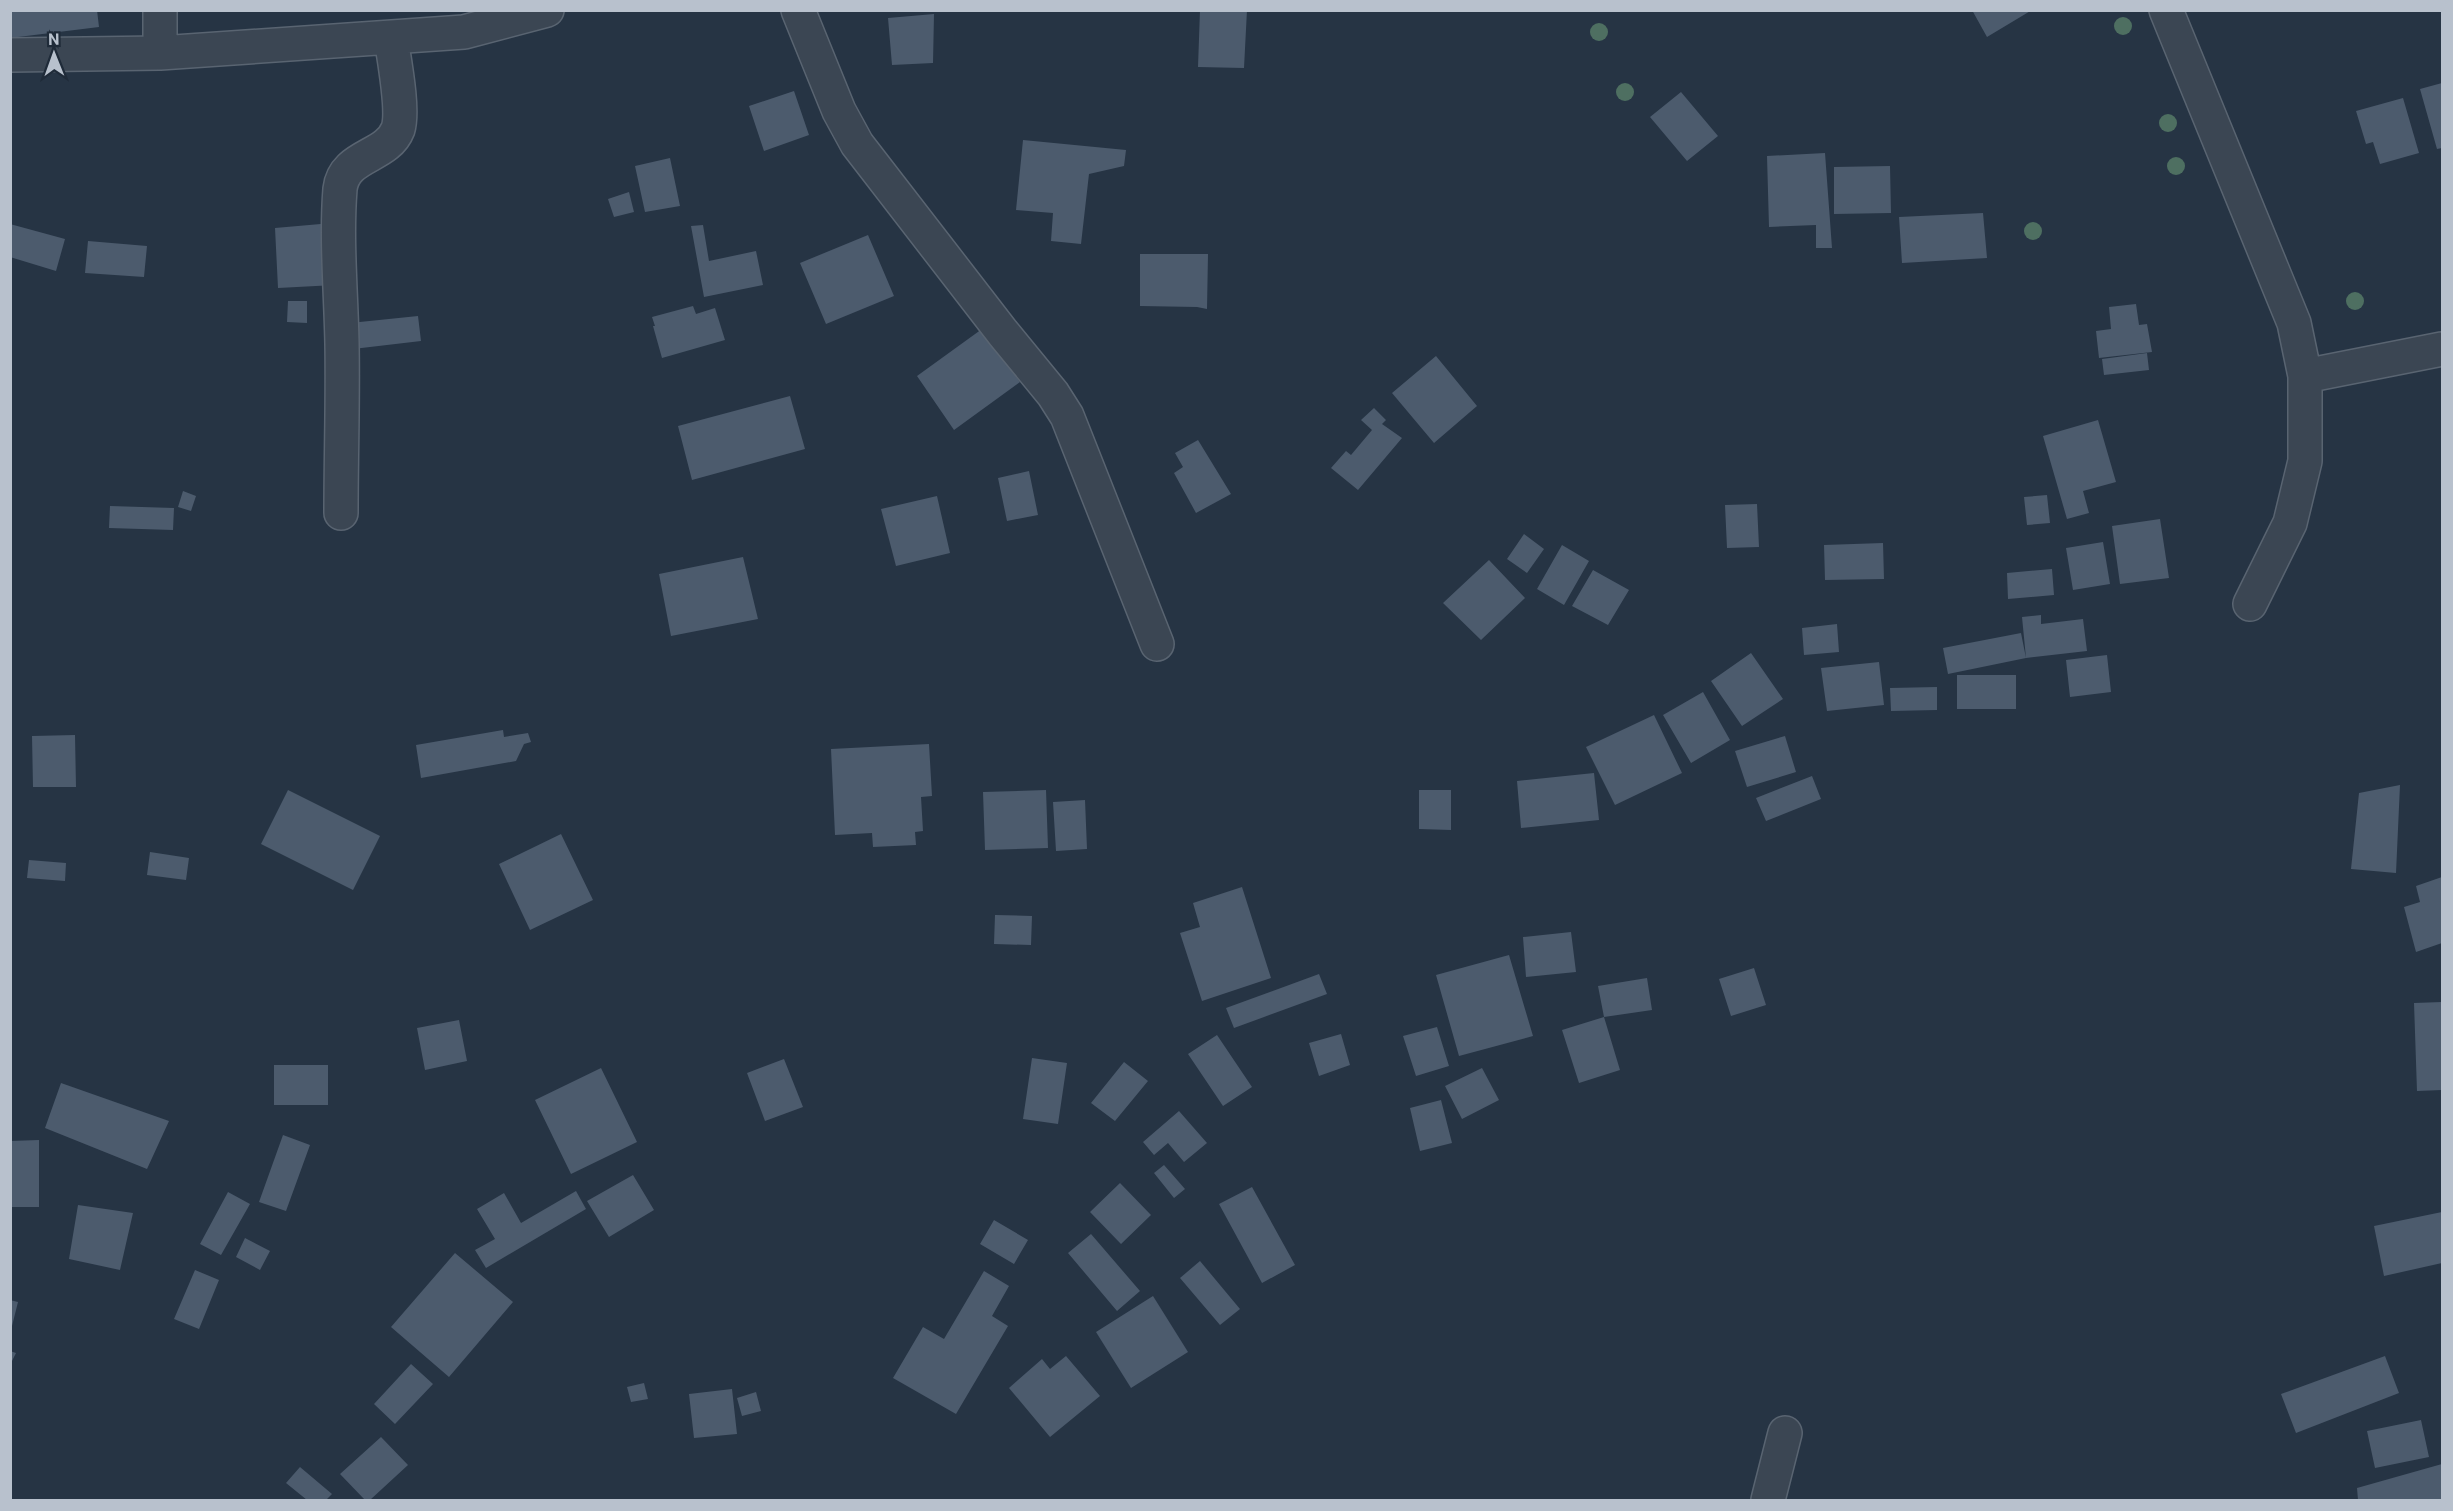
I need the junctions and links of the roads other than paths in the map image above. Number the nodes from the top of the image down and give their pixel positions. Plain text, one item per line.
1 (160, 10) edge
2 (547, 10) edge
3 (798, 10) edge
4 (2166, 10) edge
5 (392, 38) junction
6 (160, 53) junction
7 (10, 55) edge
8 (2442, 349) edge
9 (2306, 376) junction
10 (341, 513) dead end
11 (2250, 604) dead end
12 (1157, 644) dead end
13 (1785, 1433) dead end
14 (1768, 1500) edge

1 - 6 street
2 - 5 street
3 - 12 street
4 - 9 street
5 - 6 street
5 - 10 street
6 - 7 street
8 - 9 street
9 - 11 street
13 - 14 street

